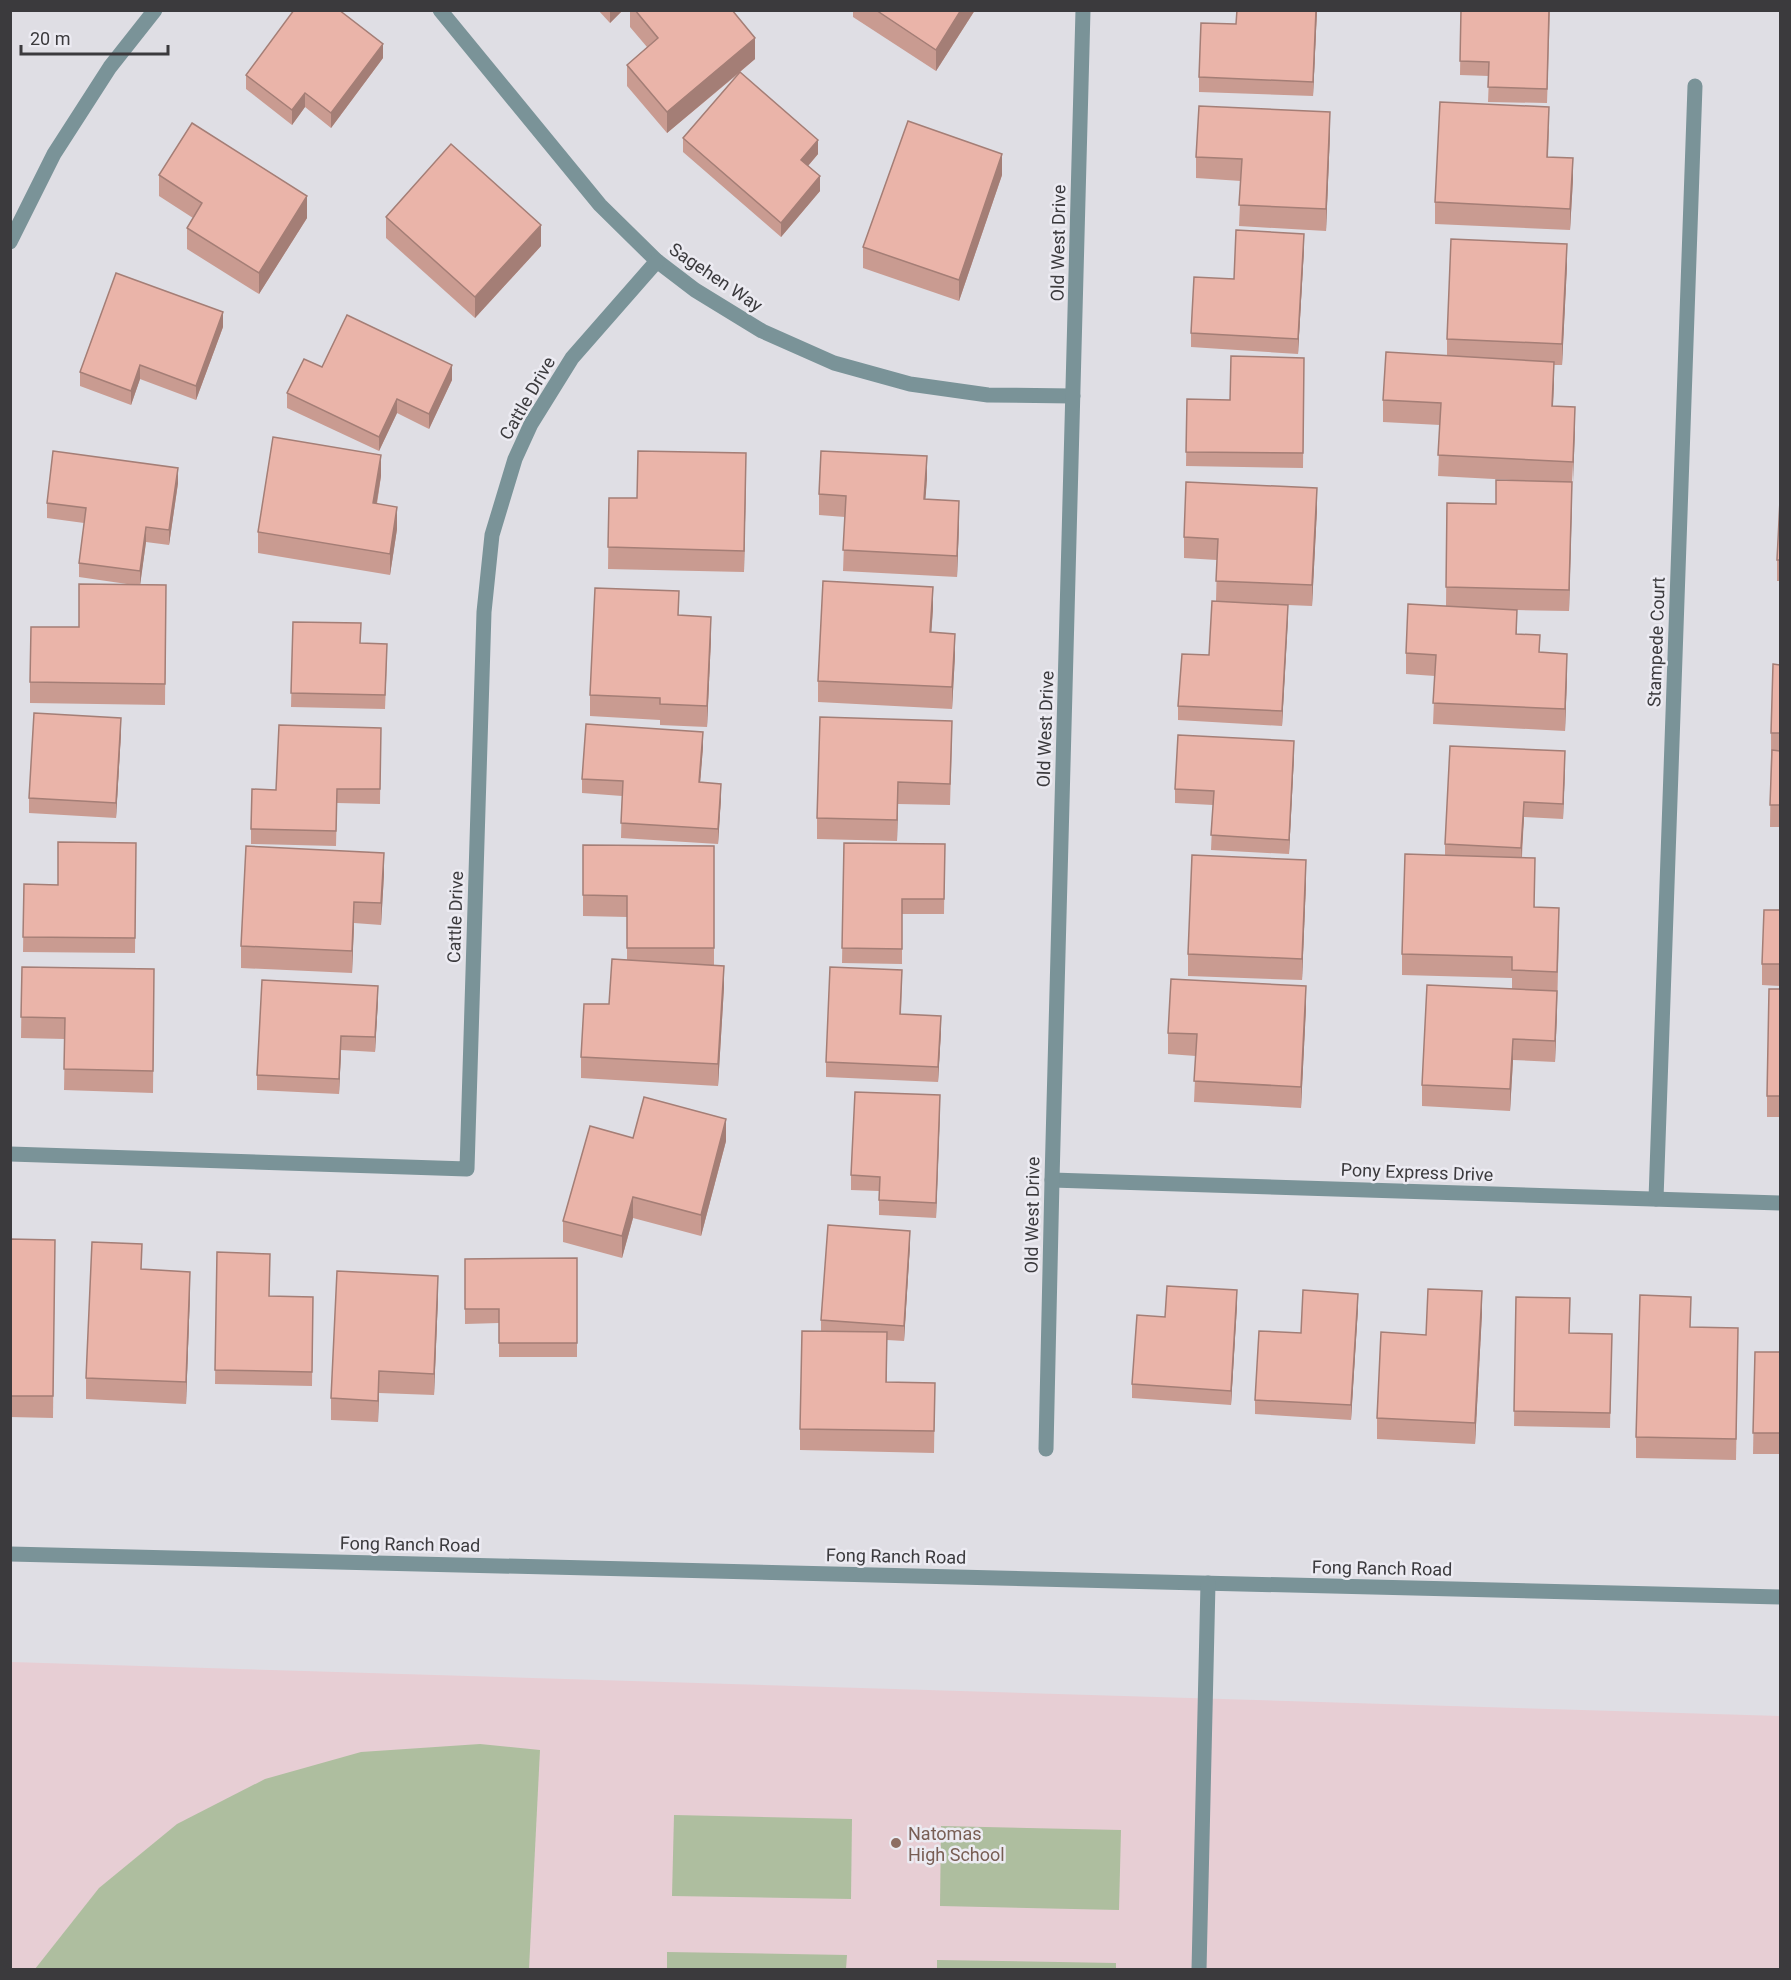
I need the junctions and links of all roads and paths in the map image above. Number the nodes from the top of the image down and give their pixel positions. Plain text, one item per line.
1 (155, 10) edge
2 (440, 10) edge
3 (1083, 10) edge
4 (1695, 86) dead end
5 (10, 242) edge
6 (657, 261) junction
7 (1073, 396) junction
8 (10, 1154) edge
9 (1052, 1180) junction
10 (1656, 1199) junction
11 (1780, 1203) edge
12 (1046, 1449) dead end
13 (10, 1554) edge
14 (1208, 1583) junction
15 (1780, 1596) edge
16 (1199, 1970) edge

1 - 5 street
2 - 6 street, Sagehen Way
3 - 7 street, Old West Drive
4 - 10 street, Stampede Court
6 - 7 street, Sagehen Way
6 - 8 street, Cattle Drive
7 - 9 street, Old West Drive
9 - 10 street, Pony Express Drive
9 - 12 street, Old West Drive
10 - 11 street, Pony Express Drive
13 - 14 street, Fong Ranch Road
14 - 15 street, Fong Ranch Road
14 - 16 street

